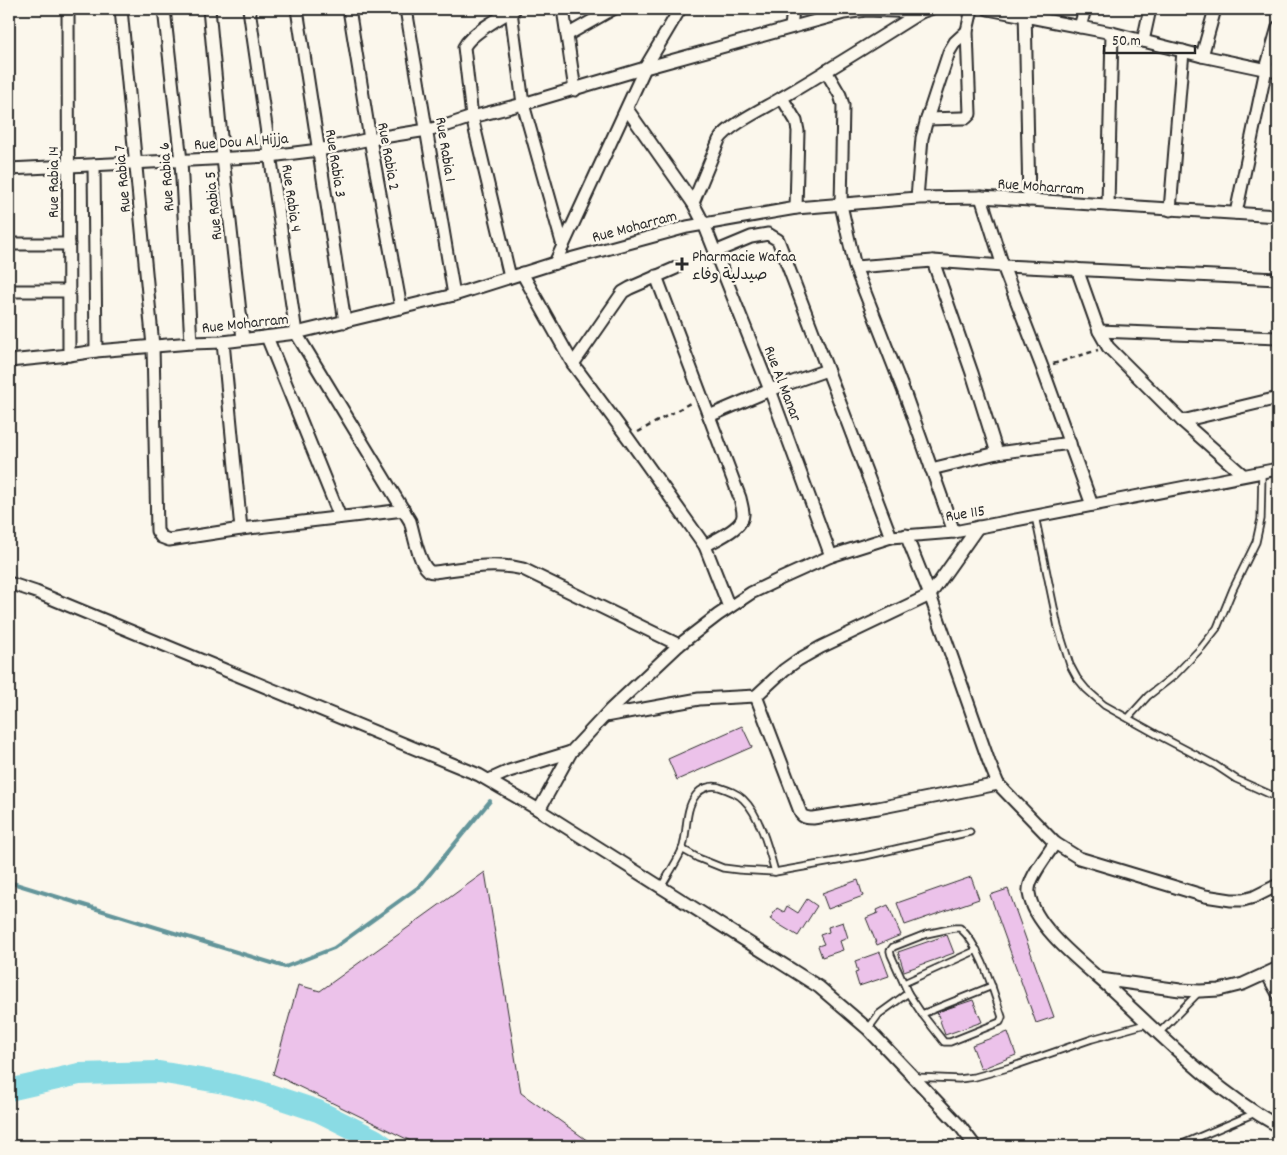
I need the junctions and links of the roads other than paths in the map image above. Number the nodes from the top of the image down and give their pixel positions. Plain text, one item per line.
1 (68, 9) edge
2 (121, 9) edge
3 (164, 9) edge
4 (209, 9) edge
5 (249, 9) edge
6 (297, 9) edge
7 (349, 9) edge
8 (406, 9) edge
9 (563, 9) edge
10 (614, 9) edge
11 (680, 9) edge
12 (793, 9) edge
13 (972, 9) edge
14 (988, 9) edge
15 (1085, 9) edge
16 (1150, 9) edge
17 (1215, 9) edge
18 (513, 10) edge
19 (925, 10) edge
20 (844, 11) edge
21 (1025, 12) edge
22 (498, 14) edge
23 (791, 27) junction
24 (1080, 27) junction
25 (1278, 27) edge
26 (966, 31) junction
27 (1112, 33) junction
28 (567, 35) junction
29 (1143, 41) junction
30 (1182, 51) junction
31 (1202, 56) junction
32 (646, 68) junction
33 (1266, 69) junction
34 (826, 71) junction
35 (1278, 72) edge
36 (575, 90) junction
37 (782, 98) junction
38 (523, 104) junction
39 (627, 110) junction
40 (472, 117) junction
41 (927, 119) junction
42 (427, 130) junction
43 (370, 139) junction
44 (319, 150) junction
45 (270, 156) junction
46 (223, 158) junction
47 (181, 161) junction
48 (136, 163) junction
49 (94, 165) junction
50 (69, 167) junction
51 (9, 169) edge
52 (917, 198) junction
53 (981, 198) junction
54 (1029, 200) junction
55 (692, 203) junction
56 (841, 205) junction
57 (1108, 206) junction
58 (796, 208) junction
59 (1170, 210) junction
60 (1236, 213) junction
61 (1278, 216) edge
62 (704, 224) junction
63 (9, 244) edge
64 (69, 244) junction
65 (563, 246) junction
66 (715, 252) junction
67 (933, 261) junction
68 (555, 263) junction
69 (1003, 266) junction
70 (855, 267) junction
71 (676, 268) dead end
72 (1077, 269) junction
73 (522, 273) junction
74 (656, 276) junction
75 (510, 277) junction
76 (1278, 279) edge
77 (9, 291) edge
78 (69, 291) junction
79 (454, 295) junction
80 (401, 308) junction
81 (345, 322) junction
82 (1099, 331) junction
83 (296, 333) junction
84 (267, 337) junction
85 (1278, 338) edge
86 (243, 339) junction
87 (224, 342) junction
88 (191, 343) junction
89 (152, 346) junction
90 (96, 351) junction
91 (69, 355) junction
92 (9, 361) edge
93 (573, 364) junction
94 (827, 370) junction
95 (770, 390) junction
96 (1278, 398) edge
97 (709, 416) junction
98 (1182, 421) junction
99 (1070, 443) junction
100 (997, 453) junction
101 (931, 469) junction
102 (1278, 469) edge
103 (1262, 472) junction
104 (1243, 475) junction
105 (1092, 505) junction
106 (404, 510) junction
107 (1034, 516) junction
108 (340, 517) junction
109 (978, 527) junction
110 (240, 529) junction
111 (954, 532) junction
112 (906, 536) junction
113 (892, 537) junction
114 (705, 546) junction
115 (831, 556) junction
116 (9, 582) edge
117 (930, 595) junction
118 (729, 607) junction
119 (679, 645) junction
120 (756, 696) junction
121 (605, 716) junction
122 (1129, 718) junction
123 (571, 752) junction
124 (489, 780) junction
125 (998, 784) junction
126 (1278, 798) edge
127 (539, 810) junction
128 (970, 832) dead end
129 (1055, 844) junction
130 (683, 850) junction
131 (775, 872) junction
132 (1278, 885) edge
133 (662, 888) junction
134 (977, 950) junction
135 (1278, 968) edge
136 (1267, 974) junction
137 (1100, 979) junction
138 (904, 983) junction
139 (992, 986) junction
140 (1200, 991) junction
141 (908, 994) junction
142 (1278, 994) edge
143 (922, 1014) junction
144 (1148, 1023) junction
145 (868, 1029) junction
146 (1158, 1034) junction
147 (914, 1077) junction
148 (1255, 1113) junction
149 (1278, 1126) edge
150 (975, 1146) edge
151 (1178, 1146) edge

1 - 50 street, Rue Rabia 14
2 - 48 street, Rue Rabia 7
3 - 47 street, Rue Rabia 6
4 - 46 street, Rue Rabia 5
5 - 45 street, Rue Rabia 4
6 - 44 street, Rue Rabia 3
7 - 43 street, Rue Rabia 2
8 - 42 street, Rue Rabia 1
9 - 28 street
10 - 28 street
11 - 32 street
12 - 23 street
13 - 26 street
14 - 21 street
15 - 24 street
16 - 29 street
17 - 31 street
18 - 22 street
18 - 38 street
19 - 20 street, Rue Dou Al Hijja
19 - 34 street
20 - 23 street, Rue Dou Al Hijja
21 - 24 street
21 - 54 street
22 - 40 street
23 - 32 street, Rue Dou Al Hijja
24 - 27 street
25 - 33 street
26 - 41 street
26 - 41 street
27 - 29 street
27 - 57 street
28 - 36 street
29 - 30 street
30 - 31 street
30 - 59 street
31 - 33 street
32 - 36 street, Rue Dou Al Hijja
32 - 39 street
33 - 35 street
33 - 60 street
34 - 37 street
34 - 56 street
36 - 38 street, Rue Dou Al Hijja
37 - 55 street
37 - 58 street
38 - 40 street, Rue Dou Al Hijja
38 - 65 street
39 - 55 street, Rue Al Manar
39 - 65 street
40 - 42 street, Rue Dou Al Hijja
40 - 75 street
41 - 52 street
42 - 43 street, Rue Dou Al Hijja
42 - 79 street, Rue Rabia 1
43 - 44 street, Rue Dou Al Hijja
43 - 80 street, Rue Rabia 2
44 - 45 street, Rue Dou Al Hijja
44 - 81 street, Rue Rabia 3
45 - 46 street, Rue Dou Al Hijja
45 - 83 street, Rue Rabia 4
46 - 47 street, Rue Dou Al Hijja
46 - 86 street, Rue Rabia 5
47 - 48 street, Rue Dou Al Hijja
47 - 88 street, Rue Rabia 6
48 - 49 street, Rue Dou Al Hijja
48 - 89 street, Rue Rabia 7
49 - 50 street, Rue Dou Al Hijja
49 - 90 street
50 - 51 street, Rue Dou Al Hijja
50 - 64 street, Rue Rabia 14
52 - 53 street, Rue Moharram
52 - 56 street, Rue Moharram
53 - 54 street, Rue Moharram
53 - 69 street
54 - 57 street, Rue Moharram
55 - 62 street, Rue Al Manar
56 - 58 street, Rue Moharram
56 - 70 street
57 - 59 street, Rue Moharram
58 - 62 street, Rue Moharram
59 - 60 street, Rue Moharram
60 - 61 street, Rue Moharram
62 - 66 street, Rue Al Manar
62 - 68 street, Rue Moharram
63 - 64 street
64 - 78 street, Rue Rabia 14
65 - 68 street
66 - 94 street
66 - 95 street, Rue Al Manar
67 - 69 street
67 - 70 street
67 - 100 street
68 - 73 street, Rue Moharram
69 - 72 street
69 - 99 street
70 - 101 street
71 - 74 street
72 - 76 street
72 - 82 street
73 - 75 street, Rue Moharram
73 - 93 street
74 - 93 street
74 - 97 street
75 - 79 street, Rue Moharram
77 - 78 street
78 - 91 street, Rue Rabia 14
79 - 80 street, Rue Moharram
80 - 81 street, Rue Moharram
81 - 83 street, Rue Moharram
82 - 85 street
82 - 98 street
83 - 84 street, Rue Moharram
83 - 106 street
84 - 86 street, Rue Moharram
84 - 108 street
86 - 87 street, Rue Moharram
87 - 88 street, Rue Moharram
87 - 110 street
88 - 89 street, Rue Moharram
89 - 90 street, Rue Moharram
89 - 110 street, Rue Rabia 7
90 - 91 street, Rue Moharram
91 - 92 street, Rue Moharram
93 - 114 street
94 - 95 street
94 - 113 street
95 - 97 street
95 - 115 street, Rue Al Manar
96 - 98 street
97 - 114 street
98 - 104 street
99 - 100 street
99 - 105 street
100 - 101 street
101 - 111 street
102 - 103 street, Rue 115
103 - 104 street, Rue 115
103 - 122 lane
104 - 105 street, Rue 115
105 - 107 street, Rue 115
106 - 108 street
106 - 119 street
107 - 109 street, Rue 115
107 - 122 lane
108 - 110 street
109 - 111 street, Rue 115
109 - 117 street
111 - 112 street, Rue 115
112 - 113 street, Rue 115
112 - 117 street
113 - 115 street, Rue 115
114 - 118 street
115 - 118 street, Rue 115
116 - 124 street
117 - 120 street
117 - 125 street
118 - 119 street, Rue 115
119 - 121 street, Rue 115
120 - 121 street
120 - 125 street
121 - 123 street, Rue 115
122 - 126 lane
123 - 124 street
123 - 127 street, Rue 115
124 - 127 street
125 - 129 street
127 - 133 street
128 - 131 lane
129 - 132 street
129 - 137 street
130 - 131 lane
130 - 131 lane
130 - 133 lane
133 - 145 street
134 - 138 lane
134 - 138 lane
134 - 139 lane
135 - 136 street
136 - 140 street
136 - 142 street
137 - 140 street
137 - 144 street
138 - 141 lane
139 - 143 lane
139 - 143 lane
140 - 146 lane
141 - 143 lane
141 - 145 lane
144 - 146 street
144 - 147 lane
145 - 147 street
146 - 148 street
147 - 150 street
148 - 149 street
148 - 151 lane

